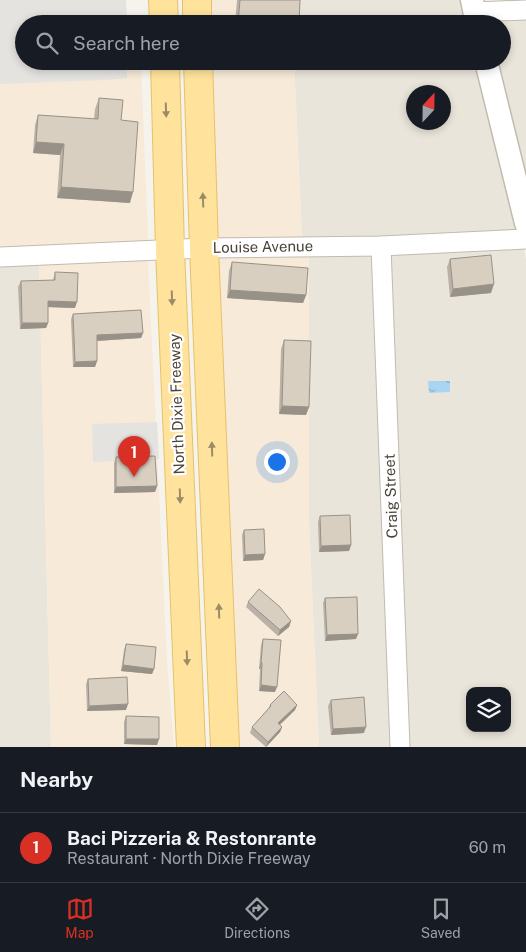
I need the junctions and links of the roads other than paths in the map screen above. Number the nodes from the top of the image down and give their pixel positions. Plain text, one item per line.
1 (163, 0) edge
2 (197, 0) edge
3 (526, 10) edge
4 (474, 12) edge
5 (164, 15) edge
6 (197, 15) edge
7 (165, 70) edge
8 (198, 70) edge
9 (488, 70) edge
10 (526, 222) edge
11 (526, 239) edge
12 (381, 246) junction
13 (204, 248) junction
14 (170, 250) junction
15 (0, 257) edge
16 (191, 747) edge
17 (225, 747) edge
18 (400, 747) edge

1 - 5 main road
2 - 6 main road
3 - 4 street
7 -> 14 main road, North Dixie Freeway
13 -> 8 main road
9 - 10 street
11 - 12 street, Louise Avenue
12 - 13 street, Louise Avenue
12 - 18 street, Craig Street
13 - 14 street, Louise Avenue
17 -> 13 main road
14 - 15 street, Louise Avenue
14 -> 16 main road, North Dixie Freeway

